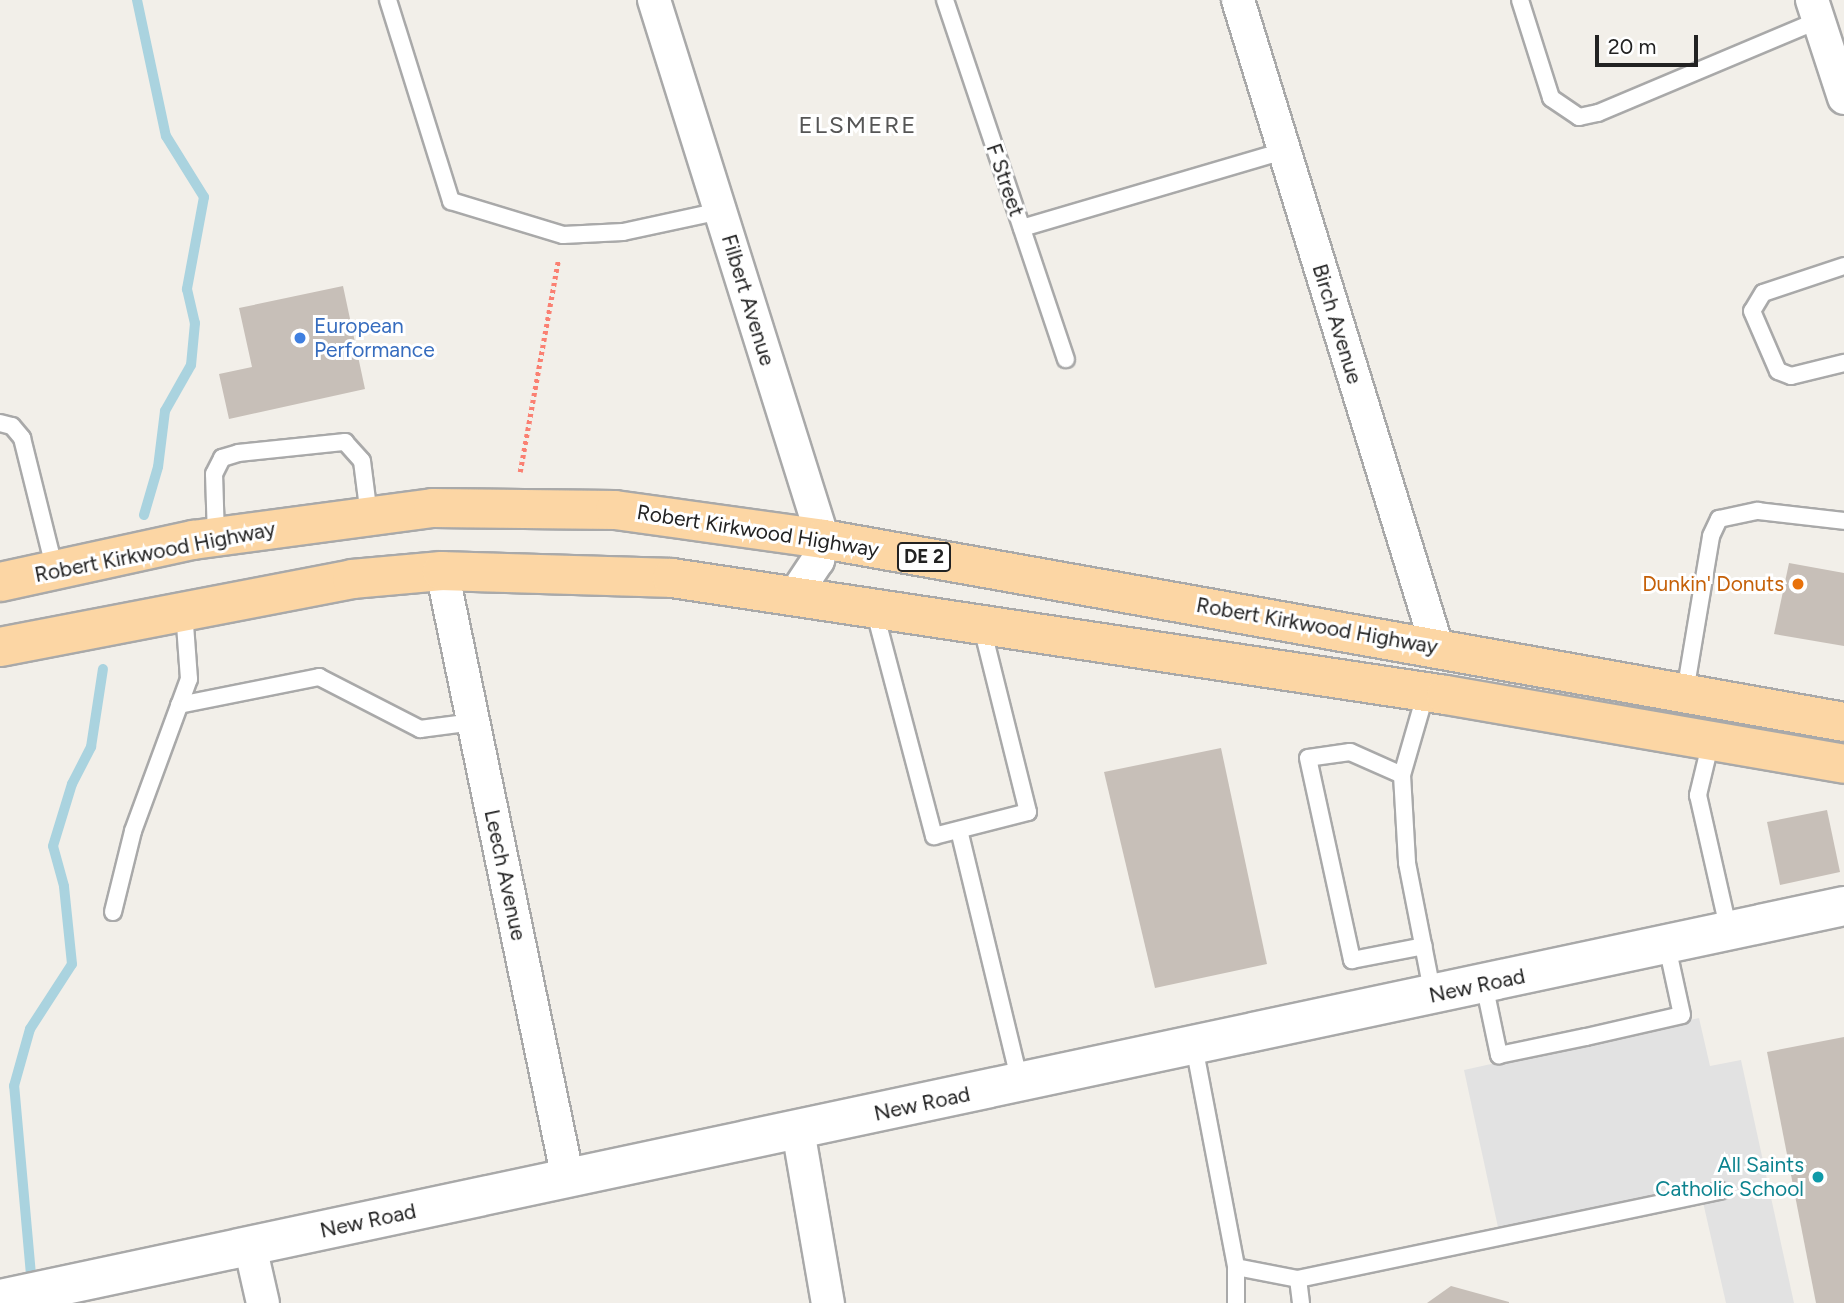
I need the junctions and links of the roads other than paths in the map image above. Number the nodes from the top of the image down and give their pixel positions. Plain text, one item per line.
1 (388, 0) edge
2 (654, 0) edge
3 (945, 0) edge
4 (1238, 0) edge
5 (1520, 0) edge
6 (1815, 10) edge
7 (1844, 98) edge
8 (1284, 151) junction
9 (720, 211) junction
10 (1022, 228) junction
11 (1844, 266) edge
12 (1066, 359) dead end
13 (1844, 363) edge
14 (0, 423) edge
15 (369, 516) junction
16 (1844, 521) edge
17 (216, 537) junction
18 (823, 539) junction
19 (55, 570) junction
20 (442, 571) junction
21 (0, 582) edge
22 (794, 596) junction
23 (184, 609) junction
24 (874, 609) junction
25 (981, 624) junction
26 (0, 647) edge
27 (1437, 647) junction
28 (1426, 692) junction
29 (1685, 692) junction
30 (179, 705) junction
31 (474, 722) junction
32 (1844, 722) edge
33 (1711, 741) junction
34 (1837, 770) edge
35 (1402, 775) junction
36 (959, 830) junction
37 (1844, 906) edge
38 (113, 912) dead end
39 (1729, 932) junction
40 (1677, 944) junction
41 (1424, 946) junction
42 (1484, 984) junction
43 (1433, 995) junction
44 (1194, 1046) junction
45 (1020, 1083) junction
46 (798, 1130) junction
47 (568, 1178) junction
48 (1720, 1191) dead end
49 (250, 1246) junction
50 (1236, 1267) junction
51 (1298, 1279) junction
52 (0, 1299) edge
53 (263, 1303) edge
54 (828, 1303) edge
55 (1236, 1303) edge
56 (1301, 1303) edge

1 - 9 lane
2 - 9 street, Filbert Avenue
3 - 10 lane, F Street
4 - 8 street, Birch Avenue
5 - 6 lane
6 - 7 street
8 - 10 lane
8 - 27 street, Birch Avenue
9 - 18 street, Filbert Avenue
10 - 12 lane, F Street
11 - 13 lane
14 - 19 lane
15 - 17 main road, Robert Kirkwood Highway / DE 2
15 - 17 lane
15 - 18 main road, Robert Kirkwood Highway / DE 2
16 - 29 lane
17 - 19 main road, Robert Kirkwood Highway / DE 2
18 - 22 street
18 - 27 main road, Robert Kirkwood Highway / DE 2
19 - 21 main road, Robert Kirkwood Highway / DE 2
20 - 22 main road
20 - 23 main road
20 - 31 street, Leech Avenue
22 - 24 main road
23 - 26 main road
23 - 30 lane
24 - 25 main road
24 - 36 lane
25 - 28 main road
25 - 36 lane
27 - 29 main road, Robert Kirkwood Highway / DE 2
28 - 33 main road
28 - 35 lane
29 - 32 main road, Robert Kirkwood Highway / DE 2
30 - 31 lane
30 - 38 lane
31 - 47 street, Leech Avenue
33 - 34 main road
33 - 39 lane
35 - 41 lane
35 - 41 lane
36 - 45 lane
37 - 39 street, New Road
39 - 40 street, New Road
40 - 42 street, New Road
40 - 42 lane
41 - 43 lane
42 - 43 street, New Road
43 - 44 street, New Road
44 - 45 street, New Road
44 - 50 lane
45 - 46 street, New Road
46 - 47 street, New Road
46 - 54 street
47 - 49 street, New Road
48 - 51 lane
49 - 52 street, New Road
49 - 53 street
50 - 51 lane
50 - 55 lane
51 - 56 lane

